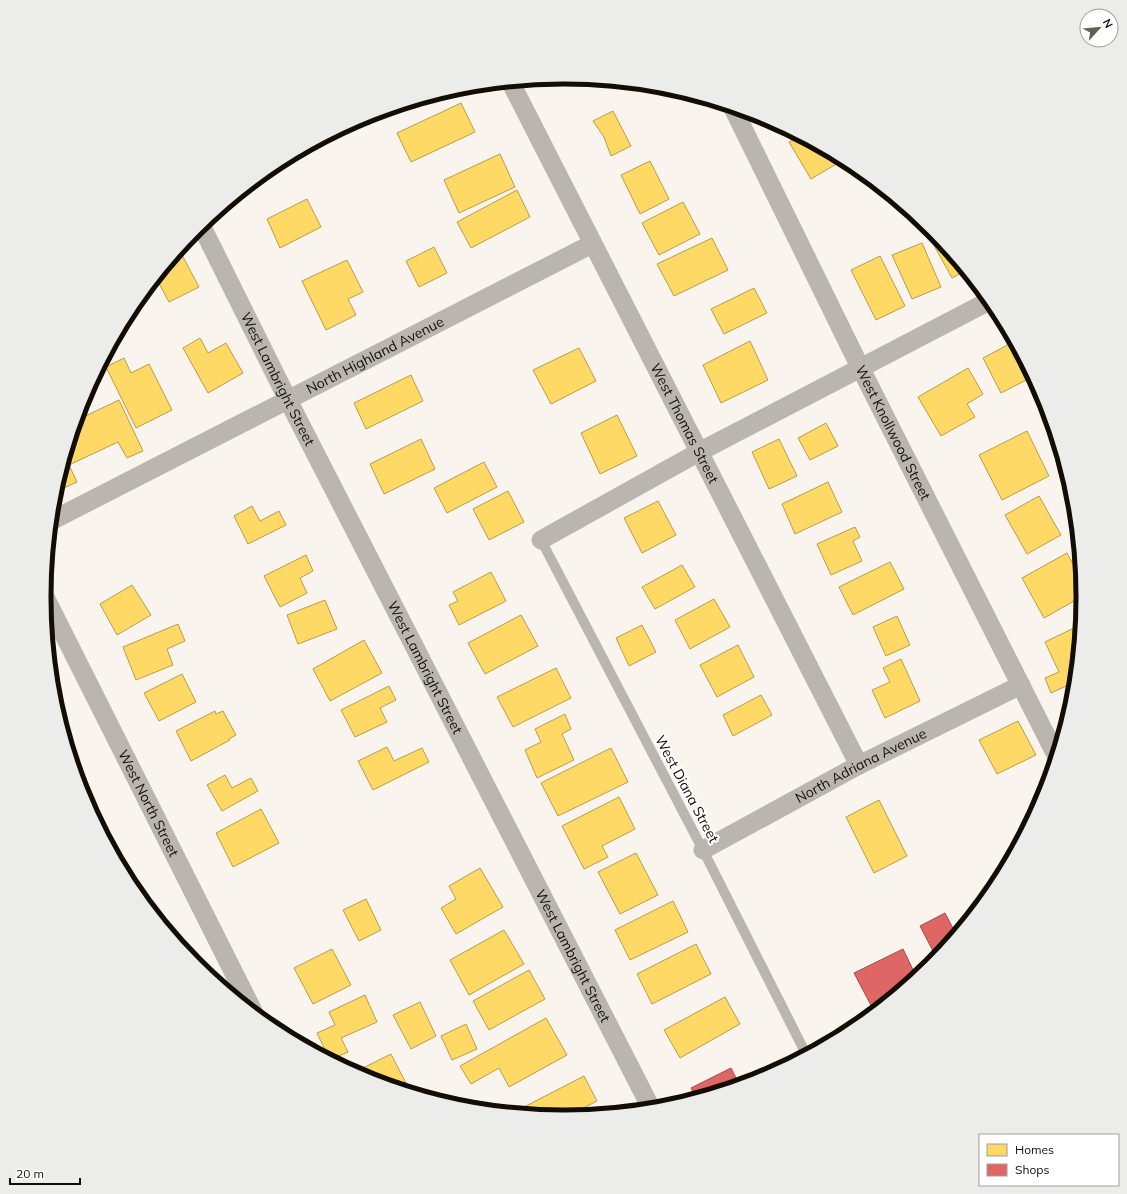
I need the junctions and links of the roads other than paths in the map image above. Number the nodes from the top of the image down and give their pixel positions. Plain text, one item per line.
1 (513, 88) edge
2 (737, 115) edge
3 (205, 231) edge
4 (592, 244) junction
5 (984, 304) edge
6 (860, 367) junction
7 (288, 400) junction
8 (699, 452) junction
9 (57, 518) edge
10 (541, 540) joint
11 (51, 610) edge
12 (1021, 685) junction
13 (1053, 749) edge
14 (859, 765) junction
15 (703, 850) junction
16 (248, 1000) edge
17 (804, 1050) edge
18 (648, 1102) edge

1 - 4 street, West Thomas Street
2 - 6 street, West Knollwood Street
3 - 7 street, West Lambright Street
4 - 7 street, North Highland Avenue
4 - 8 street, West Thomas Street
5 - 6 street
6 - 8 street
6 - 12 street, West Knollwood Street
7 - 9 street, North Highland Avenue
7 - 18 street, West Lambright Street
8 - 10 street
8 - 14 street, West Thomas Street
10 - 15 lane, West Diana Street
11 - 16 street, West North Street
12 - 13 street, West Knollwood Street
12 - 14 street, North Adriana Avenue
14 - 15 street, North Adriana Avenue
15 - 17 lane, West Diana Street

